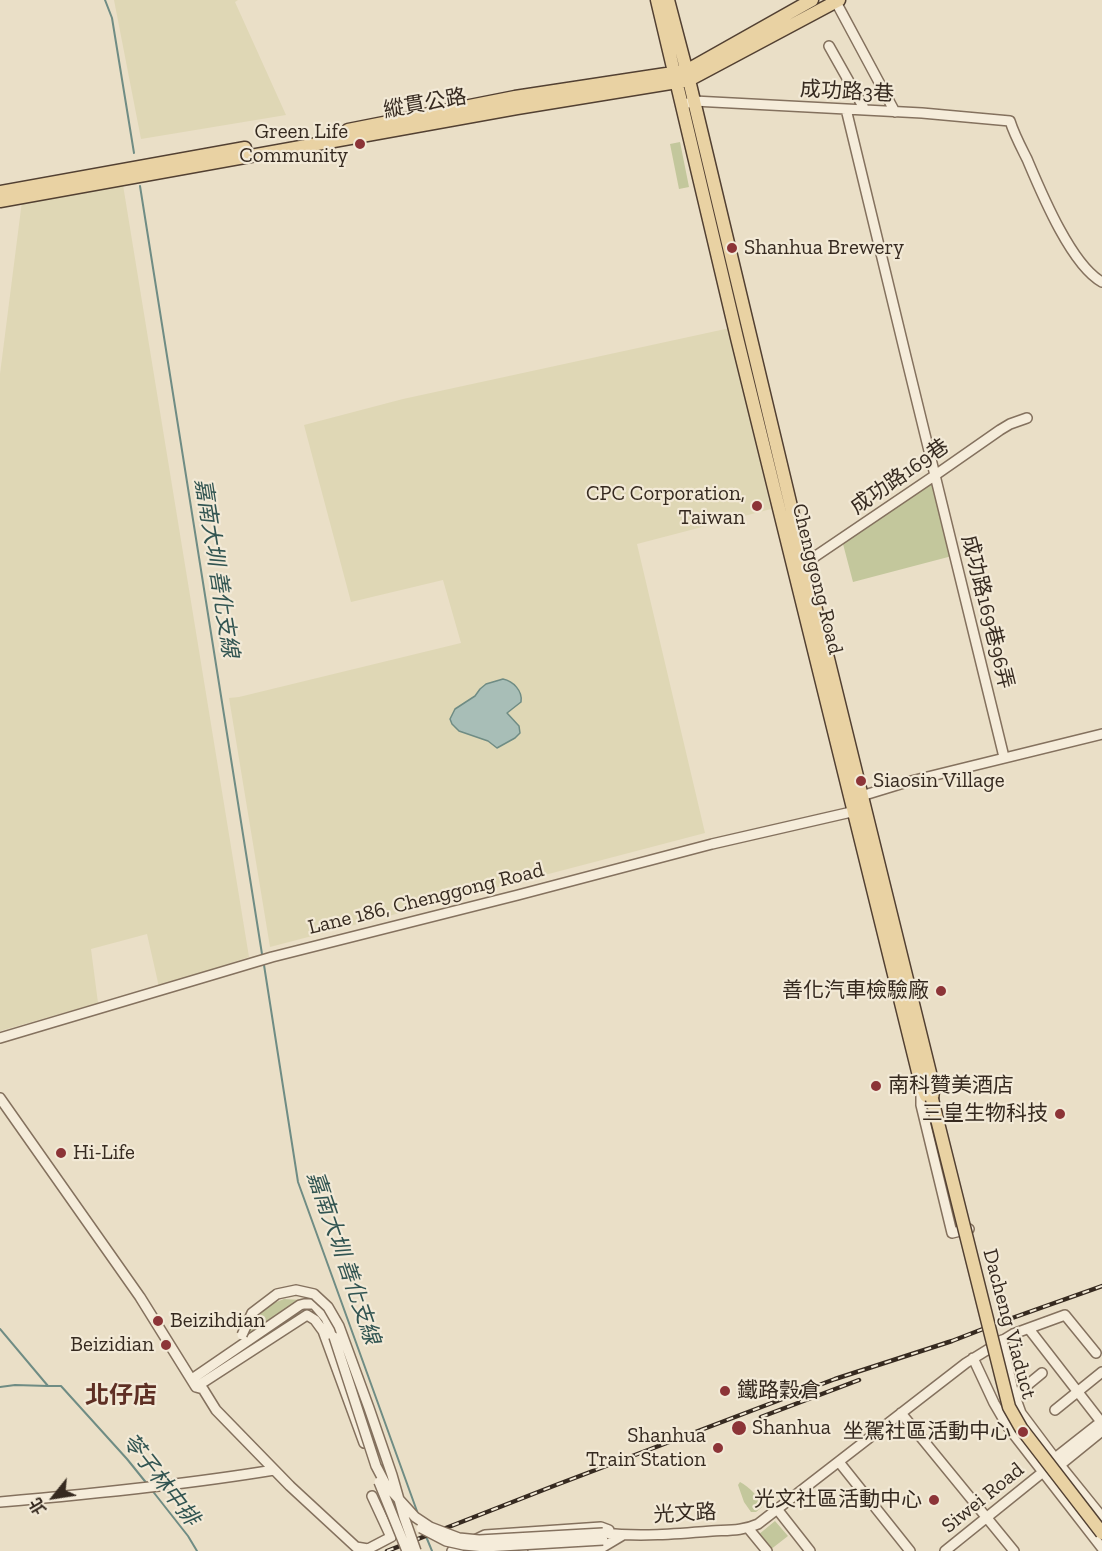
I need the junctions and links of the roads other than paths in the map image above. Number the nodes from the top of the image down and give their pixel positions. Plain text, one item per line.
1 (657, 0) edge
2 (668, 0) edge
3 (812, 0) edge
4 (838, 1) edge
5 (828, 46) dead end
6 (682, 76) junction
7 (688, 103) junction
8 (846, 109) junction
9 (865, 110) junction
10 (895, 112) junction
11 (0, 192) edge
12 (0, 201) edge
13 (1102, 282) edge
14 (1027, 418) dead end
15 (934, 476) junction
16 (800, 567) junction
17 (1102, 734) edge
18 (1004, 757) junction
19 (858, 804) junction
20 (0, 1038) edge
21 (926, 1082) junction
22 (0, 1098) edge
23 (932, 1099) joint
24 (1029, 1329) junction
25 (1002, 1340) junction
26 (233, 1352) junction
27 (1096, 1353) dead end
28 (973, 1358) junction
29 (1102, 1372) edge
30 (1042, 1373) dead end
31 (194, 1383) junction
32 (1077, 1392) junction
33 (1014, 1396) junction
34 (1055, 1410) dead end
35 (901, 1413) junction
36 (1102, 1422) edge
37 (1102, 1431) edge
38 (838, 1462) junction
39 (1058, 1462) junction
40 (274, 1470) junction
41 (1043, 1473) junction
42 (377, 1477) junction
43 (372, 1496) dead end
44 (0, 1502) edge
45 (777, 1509) junction
46 (1102, 1516) edge
47 (987, 1518) junction
48 (748, 1528) junction
49 (1102, 1533) edge
50 (622, 1535) junction
51 (603, 1536) junction
52 (469, 1547) edge
53 (1102, 1548) edge
54 (407, 1551) edge
55 (416, 1551) edge
56 (452, 1551) edge
57 (533, 1551) edge
58 (767, 1551) edge
59 (810, 1551) edge
60 (910, 1551) edge
61 (945, 1551) edge
62 (1014, 1551) edge

1 - 6 main road
2 - 6 main road
3 - 6 main road, 縱貫公路
4 - 6 main road, 縱貫公路
4 - 10 street
5 - 9 street
6 - 7 main road, Chenggong Road
6 - 11 main road, 縱貫公路
6 - 12 main road, 縱貫公路
7 - 8 street, 成功路3巷
7 - 16 main road, Chenggong Road
8 - 9 street, 成功路3巷
8 - 15 street, 成功路169巷96弄
9 - 10 street, 成功路3巷
10 - 13 street, 成功路3巷
14 - 15 street, 成功路169巷
15 - 16 street, 成功路169巷
15 - 18 street, 成功路169巷96弄
16 - 19 main road, Chenggong Road
17 - 18 street, Lane 186, Chenggong Road
18 - 19 street, Lane 186, Chenggong Road
19 - 20 street, Lane 186, Chenggong Road
19 - 21 main road, Chenggong Road
21 - 21 street, Chenggong Road
21 - 23 main road, Chenggong Road
22 - 31 street
23 - 49 main road, Dacheng Viaduct, bridge
24 - 25 street
24 - 27 street
24 - 32 street
25 - 28 street
25 - 33 street
26 - 31 street
26 - 51 street, bridge
26 - 55 street, bridge
28 - 35 street
28 - 41 street
29 - 32 street
30 - 33 street
31 - 40 street
31 - 42 street, bridge
32 - 34 street
32 - 36 street
33 - 39 street
35 - 38 street
35 - 47 street
36 - 39 street
37 - 39 street
38 - 45 street
38 - 60 street
39 - 46 street
40 - 43 street
40 - 44 street
41 - 47 street, Siwei Road
41 - 53 street
42 - 51 street, bridge
42 - 54 street, bridge
45 - 48 street
45 - 59 street
47 - 61 street, Siwei Road
47 - 62 street
48 - 50 street, 光文路
48 - 58 street
50 - 51 street
50 - 52 street
50 - 57 street
52 - 56 street

